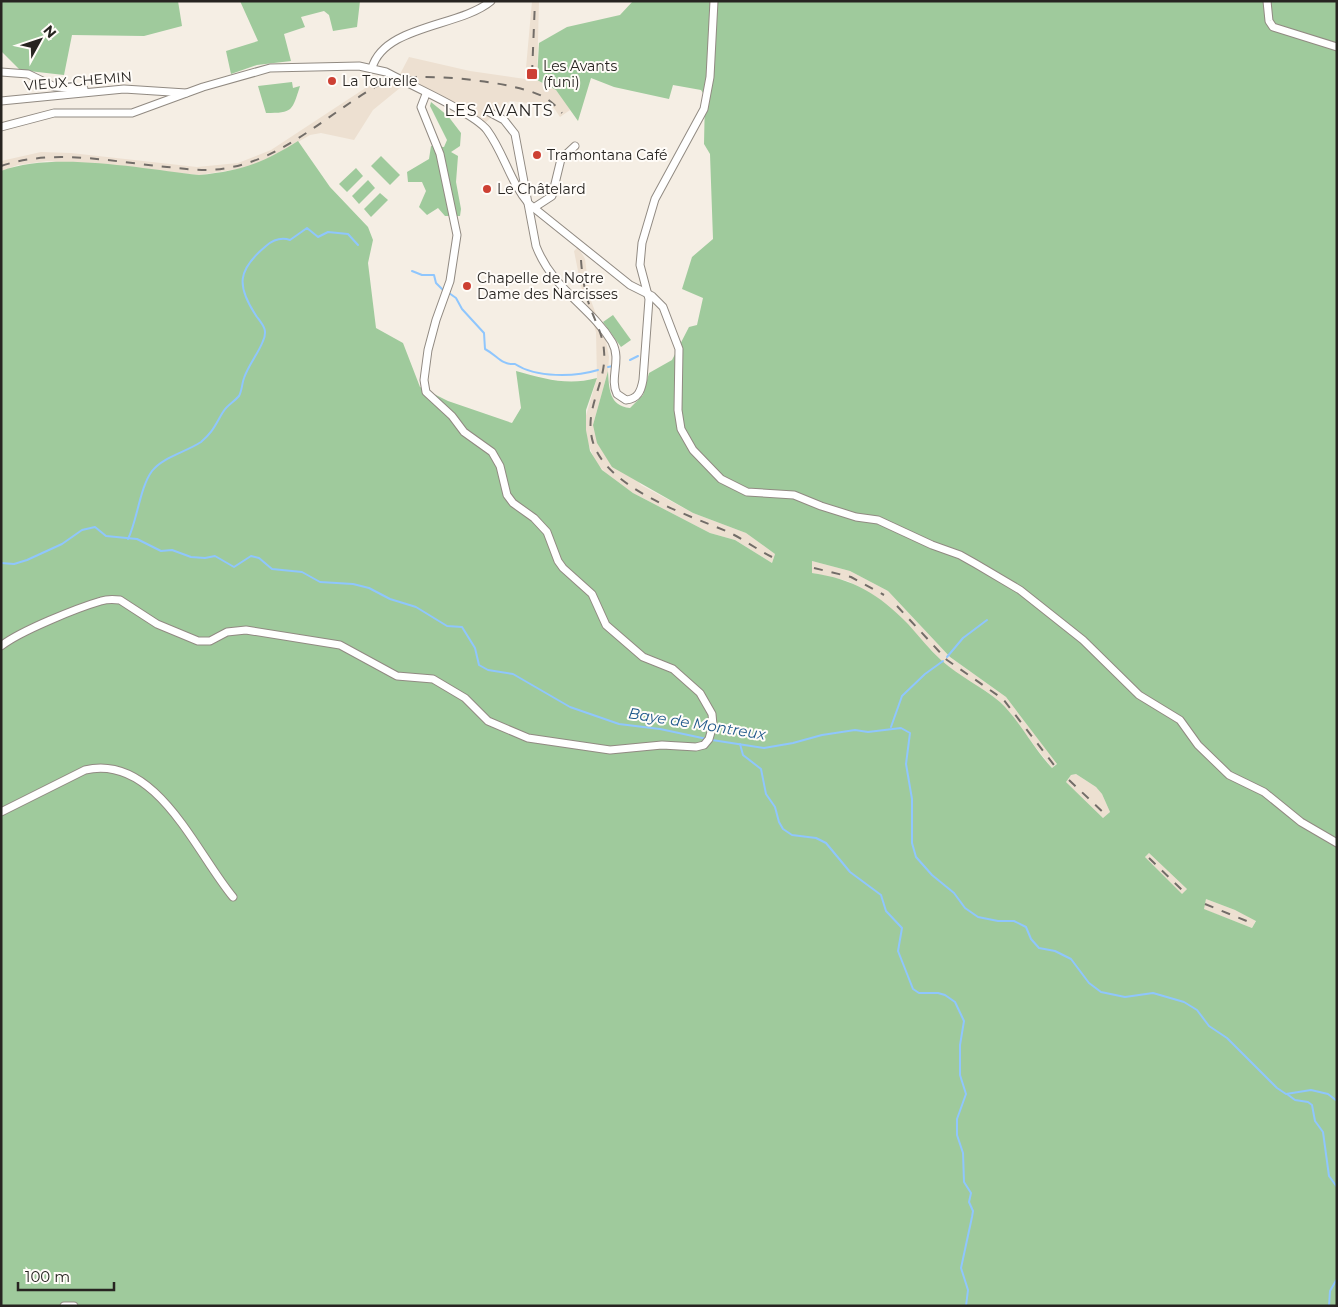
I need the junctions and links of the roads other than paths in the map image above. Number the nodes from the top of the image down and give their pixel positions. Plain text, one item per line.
1 (491, 1) edge
2 (714, 1) edge
3 (1267, 1) edge
4 (1337, 47) edge
5 (372, 68) junction
6 (1, 72) edge
7 (93, 91) junction
8 (186, 94) junction
9 (426, 94) junction
10 (1, 101) edge
11 (489, 112) dead end
12 (1, 127) edge
13 (575, 146) dead end
14 (532, 205) junction
15 (648, 293) junction
16 (1, 646) edge
17 (1, 812) edge
18 (1337, 843) edge
19 (233, 897) dead end
20 (64, 1306) edge
21 (74, 1306) edge

1 - 5 street
2 - 15 street
3 - 4 street
5 - 8 street
5 - 9 street
6 - 7 street
7 - 8 street, VIEUX-CHEMIN
7 - 10 street, VIEUX-CHEMIN
8 - 12 street
9 - 14 street
9 - 16 street
11 - 14 street
13 - 14 street
14 - 15 street
14 - 15 street
15 - 18 street
17 - 19 street
20 - 21 street

